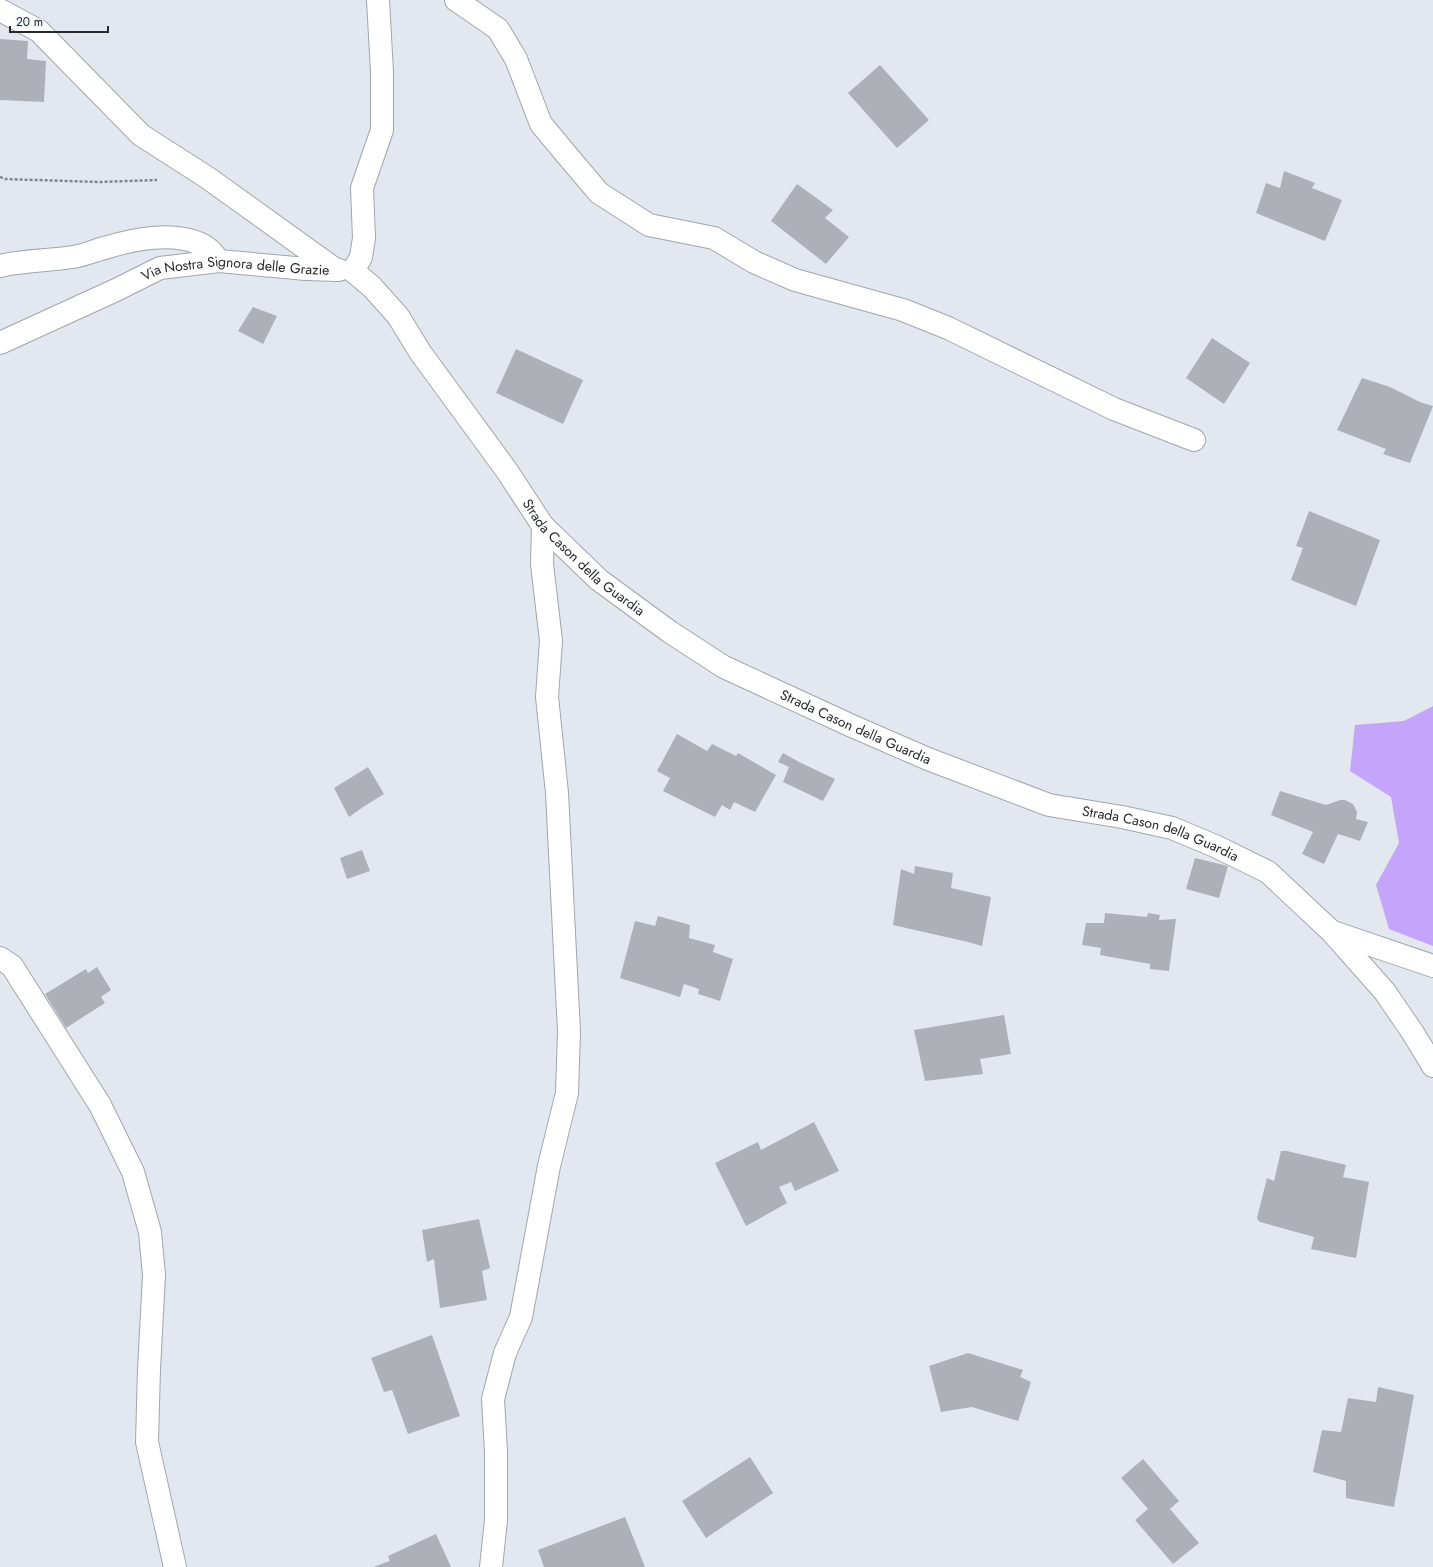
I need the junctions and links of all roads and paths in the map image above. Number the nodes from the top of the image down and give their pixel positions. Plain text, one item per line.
1 (378, 0) edge
2 (456, 0) edge
3 (0, 10) edge
4 (0, 177) edge
5 (161, 180) dead end
6 (219, 260) junction
7 (0, 266) edge
8 (344, 271) junction
9 (0, 343) edge
10 (1194, 440) dead end
11 (544, 526) junction
12 (1332, 932) junction
13 (0, 958) edge
14 (1433, 966) edge
15 (1433, 1066) edge
16 (175, 1567) edge
17 (491, 1567) edge

1 - 8 street
2 - 10 street
3 - 8 street, Strada Cason della Guardia
4 - 5 path
6 - 7 street
6 - 8 street, Via Nostra Signora delle Grazie
6 - 9 street, Via Nostra Signora delle Grazie
8 - 11 street, Strada Cason della Guardia
11 - 12 street, Strada Cason della Guardia
11 - 17 street
12 - 14 street
12 - 15 street, Strada Cason della Guardia
13 - 16 street

